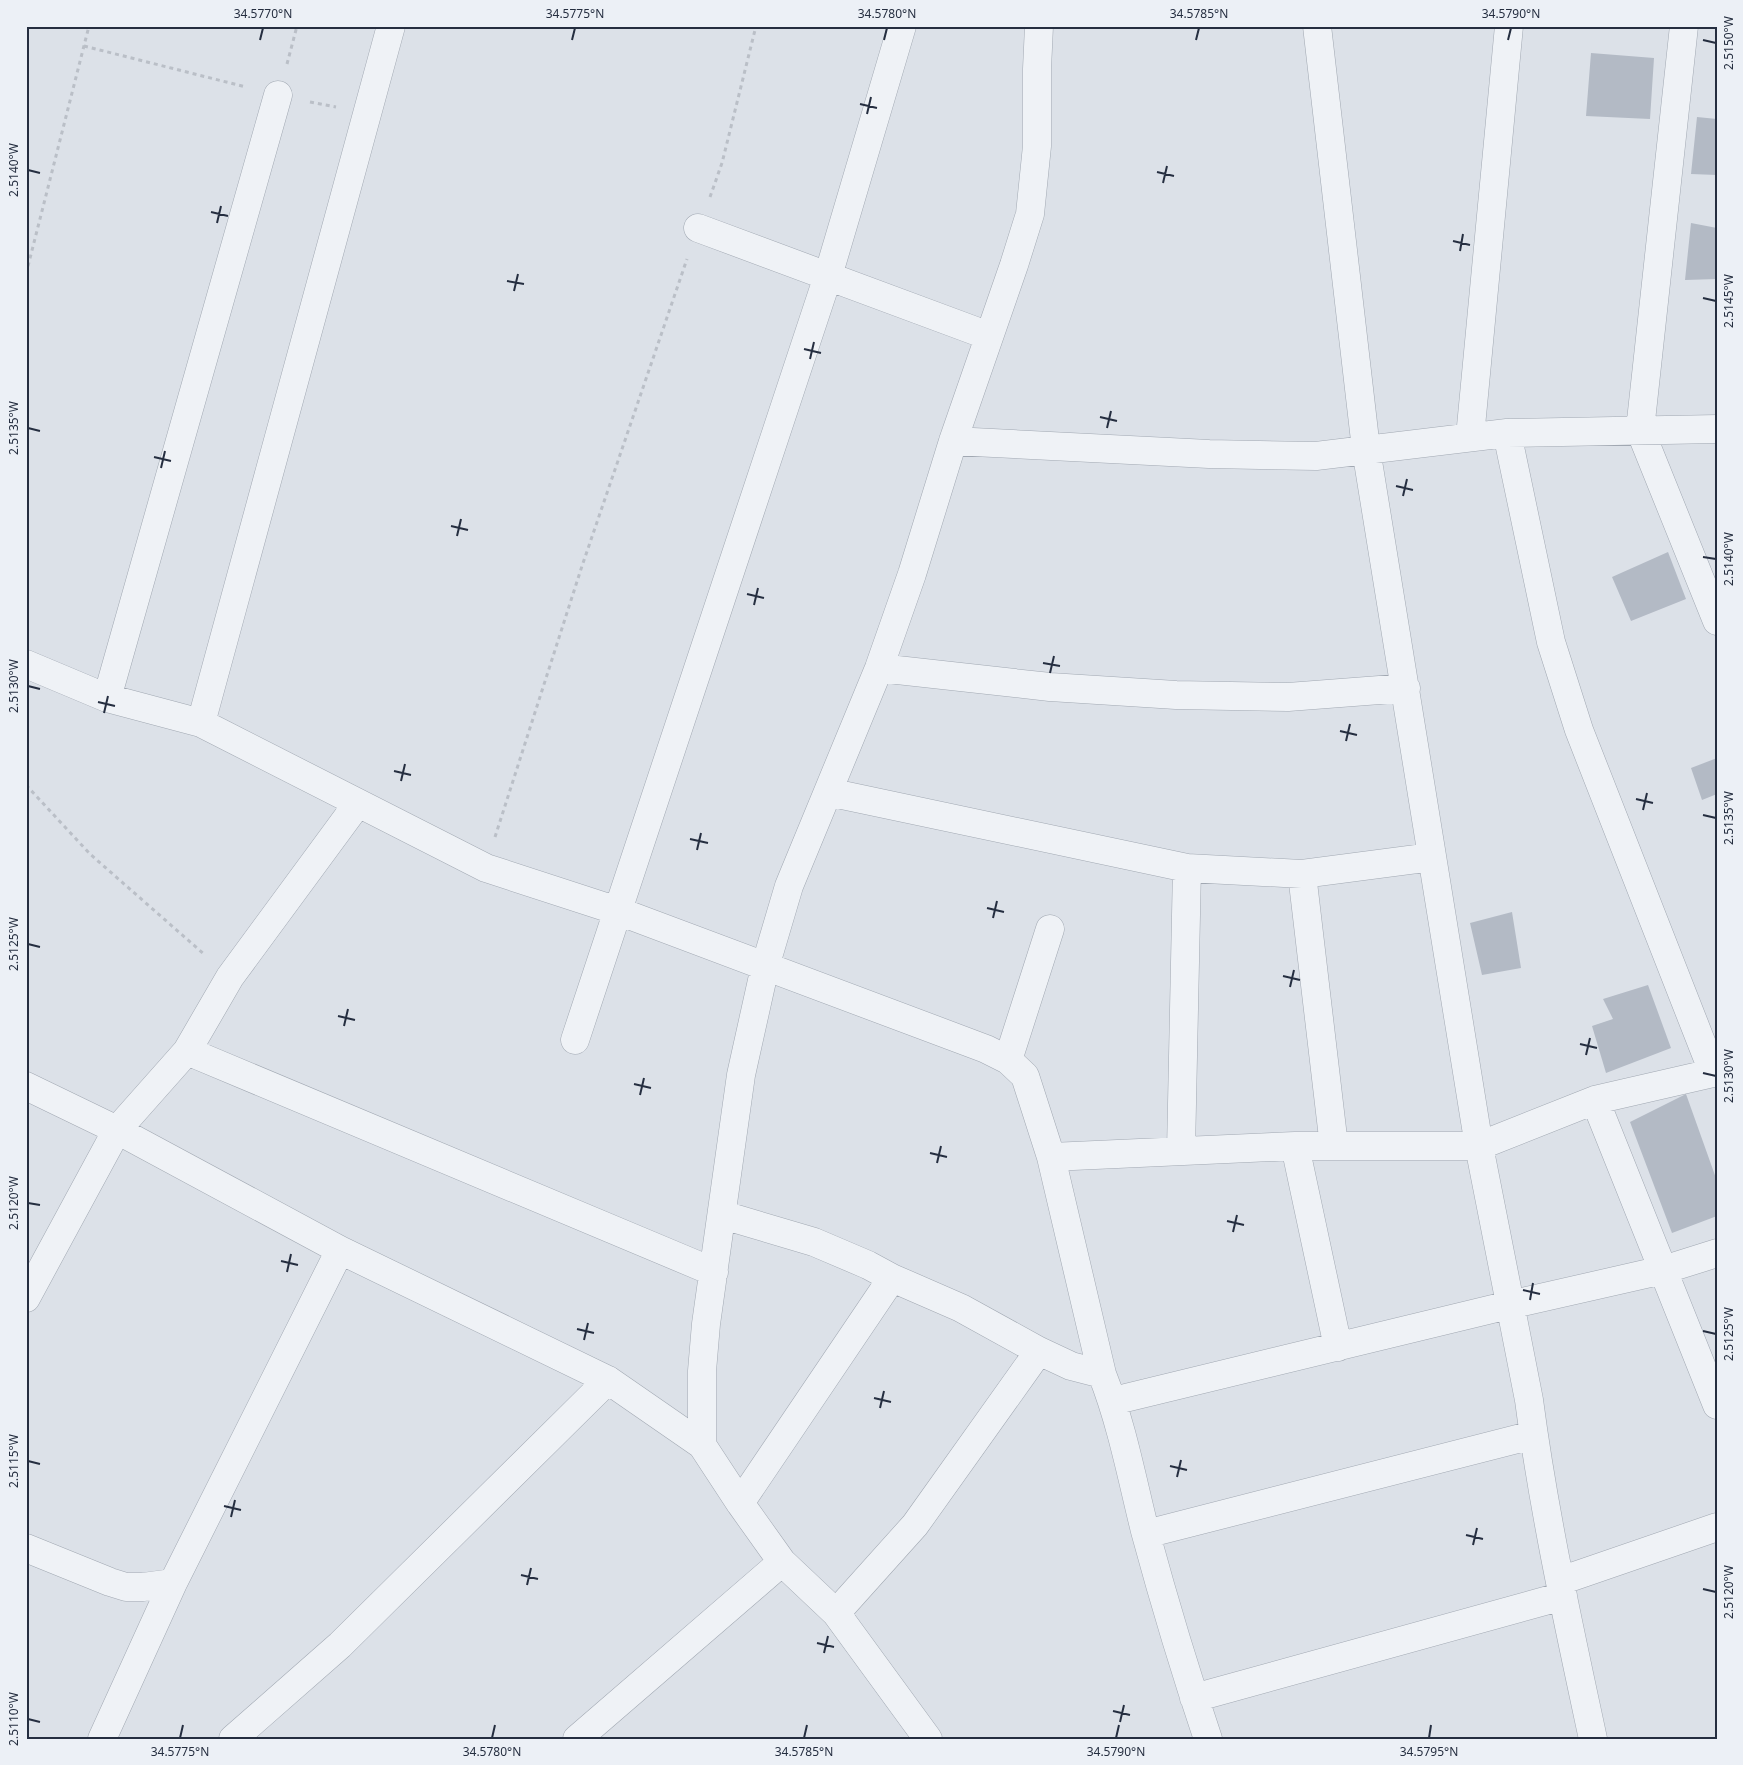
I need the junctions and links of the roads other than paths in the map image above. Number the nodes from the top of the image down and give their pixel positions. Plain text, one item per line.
1 (391, 26) edge
2 (902, 26) edge
3 (1039, 26) edge
4 (1317, 26) edge
5 (1509, 26) edge
6 (1684, 26) edge
7 (278, 95) road end
8 (698, 228) road end
9 (828, 276) junction
10 (989, 336) junction
11 (1717, 429) edge
12 (1640, 430) junction
13 (1507, 433) junction
14 (1470, 437) junction
15 (953, 441) junction
16 (1366, 449) junction
17 (1717, 621) edge
18 (26, 664) edge
19 (880, 668) junction
20 (1406, 688) junction
21 (107, 698) junction
22 (201, 723) junction
23 (828, 792) junction
24 (358, 803) junction
25 (1432, 857) junction
26 (1187, 868) junction
27 (1302, 874) junction
28 (618, 911) junction
29 (1050, 929) dead end
30 (765, 967) junction
31 (574, 1040) dead end
32 (187, 1051) junction
33 (1008, 1060) junction
34 (1715, 1072) edge
35 (26, 1086) edge
36 (1595, 1100) junction
37 (117, 1130) junction
38 (1296, 1146) junction
39 (1334, 1146) junction
40 (1480, 1146) junction
41 (1181, 1151) junction
42 (1051, 1157) junction
43 (723, 1215) junction
44 (340, 1250) junction
45 (1717, 1253) edge
46 (1663, 1270) junction
47 (714, 1272) junction
48 (892, 1278) junction
49 (26, 1298) edge
50 (1509, 1305) junction
51 (1338, 1346) junction
52 (1040, 1352) junction
53 (1102, 1374) junction
54 (608, 1380) junction
55 (1113, 1402) junction
56 (1717, 1405) edge
57 (1533, 1435) junction
58 (702, 1445) junction
59 (740, 1503) junction
60 (1717, 1527) edge
61 (1146, 1534) junction
62 (26, 1548) edge
63 (782, 1562) junction
64 (173, 1582) junction
65 (1561, 1589) junction
66 (836, 1613) junction
67 (1194, 1698) junction
68 (102, 1739) edge
69 (233, 1739) edge
70 (577, 1739) edge
71 (928, 1739) edge
72 (1208, 1739) edge
73 (1593, 1739) edge

1 - 22 street
2 - 9 street
3 - 10 street
4 - 16 street
5 - 14 street
6 - 12 street
7 - 21 street
8 - 9 street
9 - 10 street
9 - 28 street
10 - 15 street
11 - 12 street
12 - 13 street
12 - 17 street
13 - 14 street
13 - 34 street
14 - 16 street
15 - 16 street
15 - 19 street
16 - 20 street
18 - 21 street
19 - 20 street
19 - 23 street
20 - 25 street
21 - 22 street
22 - 24 street
23 - 26 street
23 - 30 street
24 - 28 street
24 - 32 street
25 - 27 street
25 - 40 street
26 - 27 street
26 - 41 street
27 - 39 street
28 - 30 street
28 - 31 street
29 - 33 street
30 - 33 street
30 - 43 street
32 - 37 street
32 - 47 street
33 - 42 street
34 - 36 street
35 - 37 street
36 - 40 street
36 - 46 street
37 - 44 street
37 - 49 street
38 - 39 street
38 - 41 street
38 - 51 street
39 - 40 street
40 - 50 street
41 - 42 street
42 - 53 street
43 - 47 street
43 - 48 street
44 - 54 street
44 - 64 street
45 - 46 street
46 - 50 street
46 - 56 street
47 - 58 street
48 - 52 street
48 - 59 street
50 - 51 street
50 - 57 street
51 - 55 street
52 - 53 street
52 - 66 street
53 - 55 street
54 - 58 street
54 - 69 street
55 - 61 street
57 - 61 street
57 - 65 street
58 - 59 street
59 - 63 street
60 - 65 street
61 - 67 street
62 - 64 street
63 - 66 street
63 - 70 street
64 - 68 street
65 - 67 street
65 - 73 street
66 - 71 street
67 - 72 street

